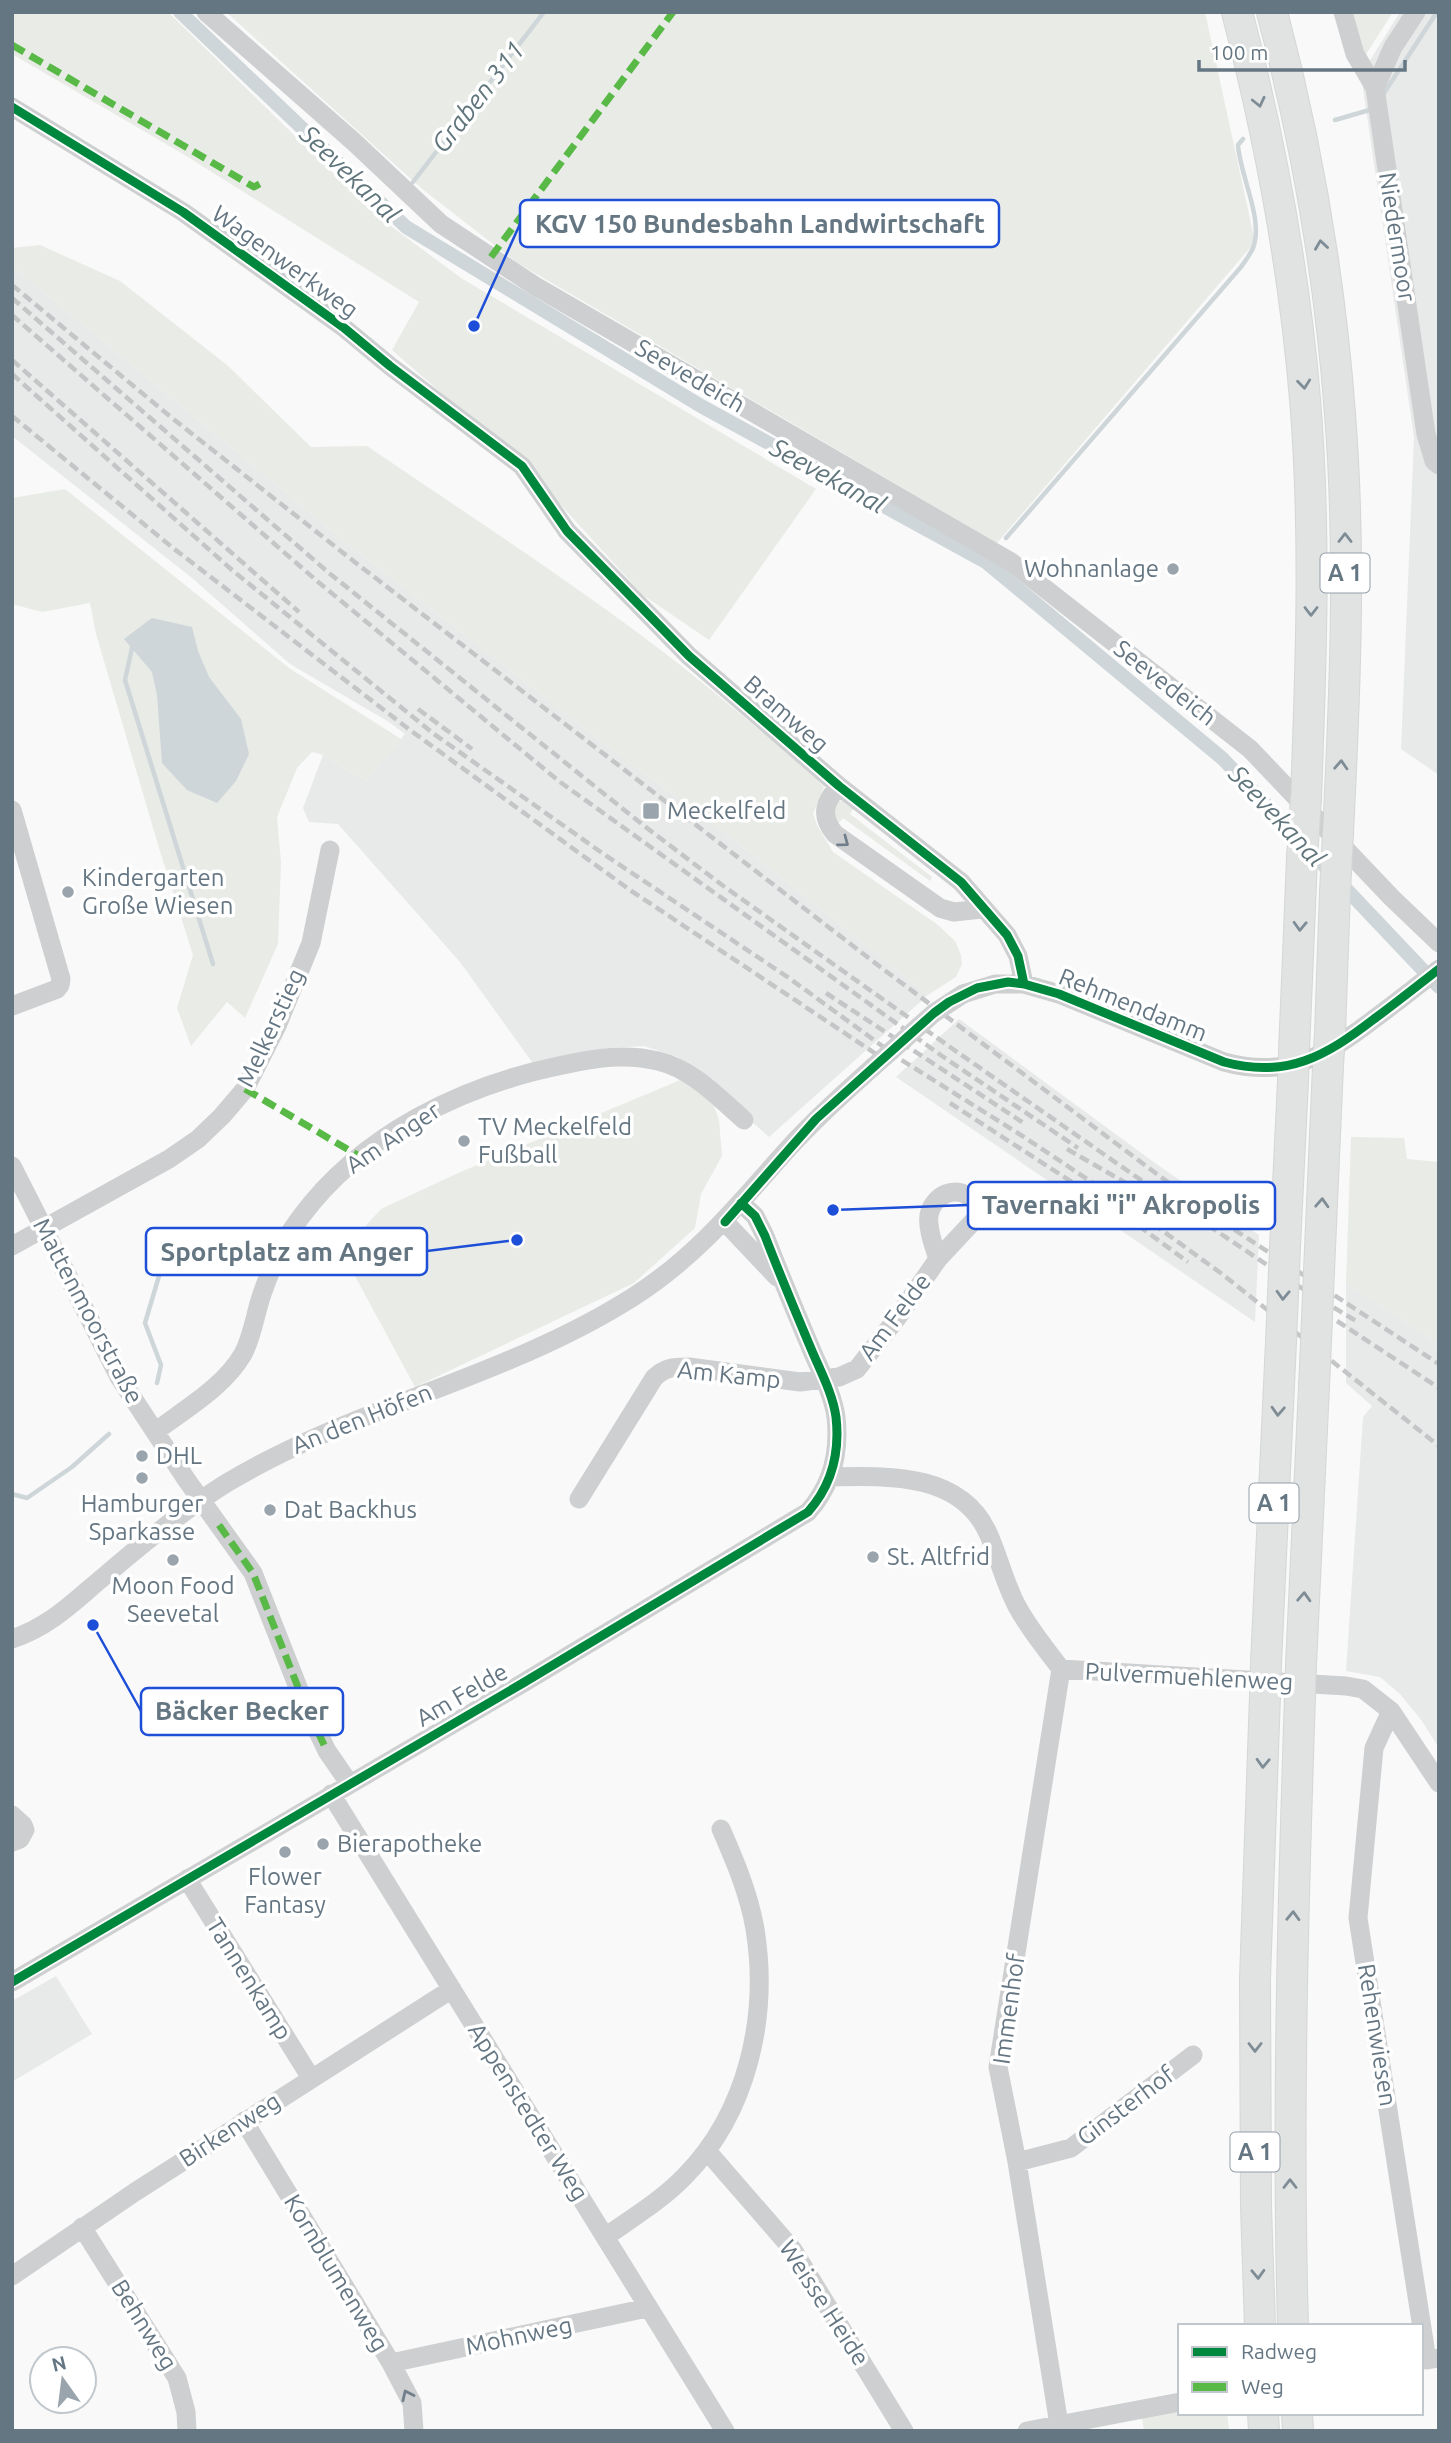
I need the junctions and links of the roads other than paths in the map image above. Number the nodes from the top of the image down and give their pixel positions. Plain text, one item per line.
1 (206, 12) edge
2 (1237, 12) edge
3 (1272, 12) edge
4 (1343, 12) edge
5 (1416, 12) edge
6 (1375, 88) junction
7 (12, 107) edge
8 (1439, 465) edge
9 (523, 466) joint
10 (839, 786) junction
11 (12, 810) edge
12 (330, 850) dead end
13 (982, 909) junction
14 (1439, 943) edge
15 (1438, 969) edge
16 (1024, 984) junction
17 (12, 1006) edge
18 (744, 1119) dead end
19 (12, 1166) edge
20 (741, 1203) junction
21 (725, 1222) junction
22 (43, 1229) junction
23 (12, 1246) edge
24 (938, 1259) dead end
25 (784, 1285) junction
26 (824, 1380) junction
27 (156, 1431) junction
28 (831, 1477) junction
29 (579, 1499) dead end
30 (201, 1501) junction
31 (12, 1639) edge
32 (1061, 1669) junction
33 (1391, 1711) junction
34 (349, 1783) junction
35 (1439, 1783) edge
36 (331, 1794) junction
37 (12, 1815) edge
38 (721, 1829) dead end
39 (12, 1842) edge
40 (187, 1879) junction
41 (12, 1982) edge
42 (452, 1989) junction
43 (1193, 2055) dead end
44 (311, 2078) junction
45 (244, 2121) junction
46 (706, 2151) junction
47 (1017, 2162) junction
48 (82, 2227) junction
49 (605, 2237) junction
50 (12, 2276) edge
51 (647, 2308) junction
52 (1260, 2324) edge
53 (1293, 2324) edge
54 (1433, 2359) edge
55 (391, 2363) junction
56 (1178, 2402) edge
57 (1060, 2428) edge
58 (187, 2431) edge
59 (414, 2431) edge
60 (725, 2431) edge
61 (904, 2431) edge
62 (1027, 2431) edge

1 - 14 street, Seevedeich
2 -> 52 highway, A 1, bridge
53 -> 3 highway, A 1, bridge
4 - 6 street, Niedermoor
5 - 6 street
6 - 8 street, Niedermoor
7 - 9 street, Wagenwerkweg
9 - 10 street, Bramweg
10 - 13 street, Bramweg
10 -> 13 street, Bramweg
11 - 17 street
12 - 22 street, Melkerstieg
13 - 16 street, Bramweg
15 - 16 street, Rehmendamm
16 - 20 street, Rehmendamm, bridge
18 - 27 street, Am Anger
19 - 22 street, Mattenmoorstraße
20 - 21 street, Rehmendamm
20 - 25 street
21 - 25 street
21 - 30 street, An den Höfen
22 - 23 street, Melkerstieg
22 - 27 street, Mattenmoorstraße
24 - 26 street, Am Felde
25 - 26 street
26 - 28 street, Am Felde
26 - 29 street, Am Kamp
27 - 30 street, Mattenmoorstraße
28 - 32 street, Pulvermuehlenweg
28 - 34 street, Am Felde
30 - 31 street, An den Höfen
30 - 34 street, Mattenmoorstraße
32 - 33 street, Pulvermuehlenweg
32 - 47 street, Immenhof
33 - 35 street, Pulvermuehlenweg
33 - 54 street, Rehenwiesen
34 - 36 street, Am Felde
36 - 40 street, Am Felde
36 - 42 street, Appenstedter Weg
37 - 39 street
38 - 46 street
40 - 41 street, Am Felde
40 - 44 street, Tannenkamp
42 - 44 street, Birkenweg
42 - 49 street, Appenstedter Weg
43 - 47 street, Ginsterhof
44 - 45 street, Birkenweg
45 - 48 street, Birkenweg
45 - 55 street, Kornblumenweg
46 - 49 street
46 - 61 street, Weisse Heide
47 - 57 street, Immenhof
48 - 50 street, Birkenweg
48 - 58 street, Behnweg
49 - 51 street, Appenstedter Weg
51 - 55 street, Mohnweg
51 - 60 street, Appenstedter Weg
59 -> 55 street, Kornblumenweg
56 - 57 street
57 - 62 street

